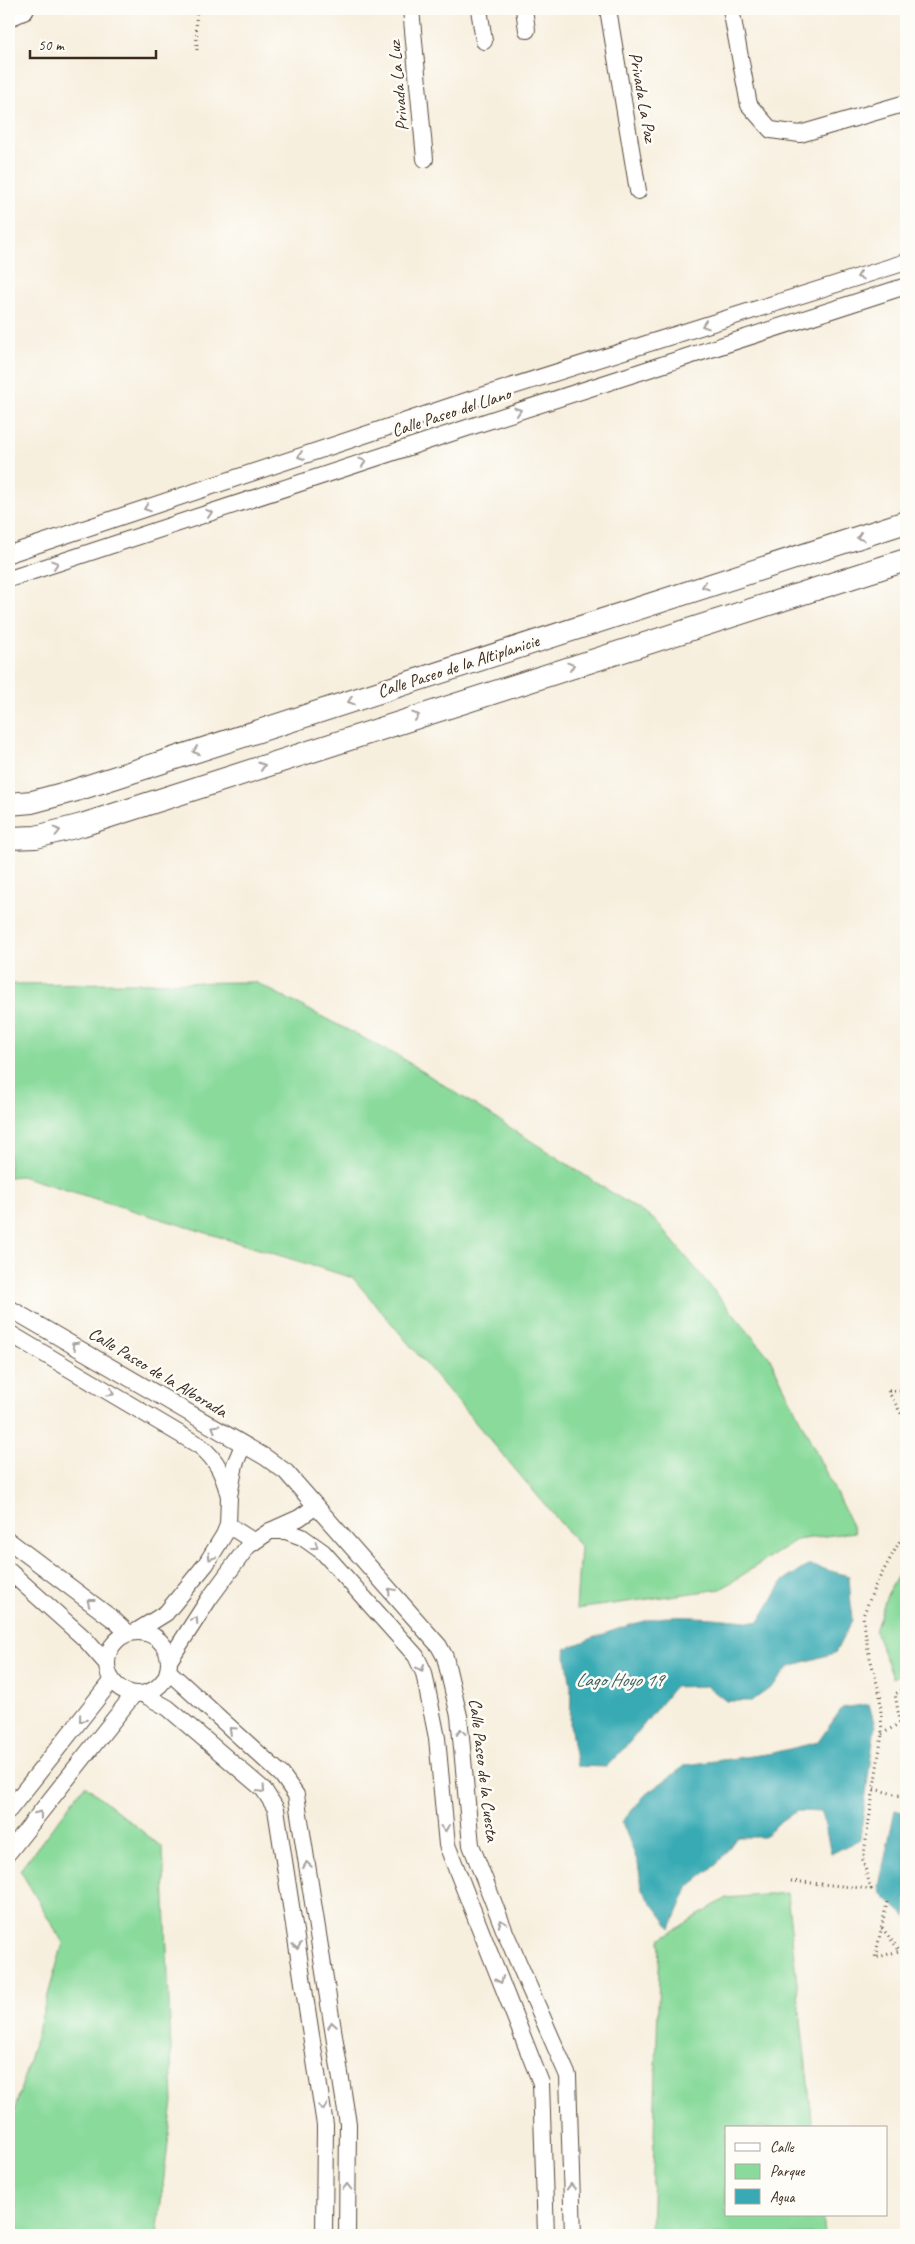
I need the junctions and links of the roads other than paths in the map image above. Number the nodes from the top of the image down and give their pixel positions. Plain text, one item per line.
1 (23, 9) edge
2 (411, 9) edge
3 (479, 9) edge
4 (524, 9) edge
5 (608, 9) edge
6 (730, 9) edge
7 (9, 15) edge
8 (526, 30) dead end
9 (484, 41) dead end
10 (906, 103) edge
11 (425, 159) dead end
12 (638, 191) dead end
13 (906, 262) edge
14 (906, 286) edge
15 (472, 399) junction
16 (482, 423) junction
17 (906, 522) edge
18 (12, 553) edge
19 (906, 560) edge
20 (16, 577) edge
21 (465, 664) junction
22 (475, 697) junction
23 (73, 791) junction
24 (9, 804) edge
25 (82, 825) junction
26 (9, 838) edge
27 (9, 1308) edge
28 (9, 1333) edge
29 (243, 1445) junction
30 (286, 1472) joint
31 (229, 1496) junction
32 (316, 1507) junction
33 (228, 1525) junction
34 (270, 1531) junction
35 (9, 1541) edge
36 (253, 1541) junction
37 (9, 1571) edge
38 (133, 1632) junction
39 (107, 1664) junction
40 (168, 1666) junction
41 (112, 1680) junction
42 (138, 1694) junction
43 (463, 1760) junction
44 (439, 1761) junction
45 (9, 1810) edge
46 (9, 1852) edge
47 (340, 2074) junction
48 (318, 2077) junction
49 (569, 2112) junction
50 (542, 2113) junction
51 (324, 2235) edge
52 (347, 2235) edge
53 (546, 2235) edge
54 (573, 2235) edge

1 - 7 street
2 - 11 street, Privada La Luz
3 - 9 street
4 - 8 street
5 - 12 street, Privada La Paz
6 - 10 street
13 -> 15 street, Calle Paseo del Llano
16 -> 14 street, Calle Paseo del Llano
15 - 16 street
15 -> 18 street, Calle Paseo del Llano
20 -> 16 street, Calle Paseo del Llano
17 -> 21 street, Calle Paseo de la Altiplanicie
18 - 20 street
22 -> 19 street, Calle Paseo de la Altiplanicie
21 - 22 street
21 -> 23 street, Calle Paseo de la Altiplanicie
25 -> 22 street, Calle Paseo de la Altiplanicie
23 - 24 street, Calle Paseo de la Altiplanicie
23 - 25 street
26 -> 25 street, Calle Paseo de la Altiplanicie
29 -> 27 street, Calle Paseo de la Alborada
28 -> 31 street
29 - 30 street, Calle Paseo de la Alborada
29 - 31 street
30 - 32 street, Calle Paseo de la Cuesta
31 - 33 street
32 - 34 street
43 -> 32 street, Calle Paseo de la Cuesta
33 - 36 street
33 -> 38 street
34 - 36 street
34 -> 44 street
38 -> 35 street
40 -> 36 street
37 - 39 street
38 - 39 street
38 - 40 street
39 - 41 street
40 - 42 street
47 -> 40 street
41 - 42 street
41 -> 45 street
46 -> 42 street
42 -> 48 street
43 - 44 street
49 -> 43 street, Calle Paseo de la Cuesta
44 -> 50 street
47 - 48 street
52 -> 47 street
48 -> 51 street
49 - 50 street
54 -> 49 street, Calle Paseo de la Cuesta
50 - 53 street

